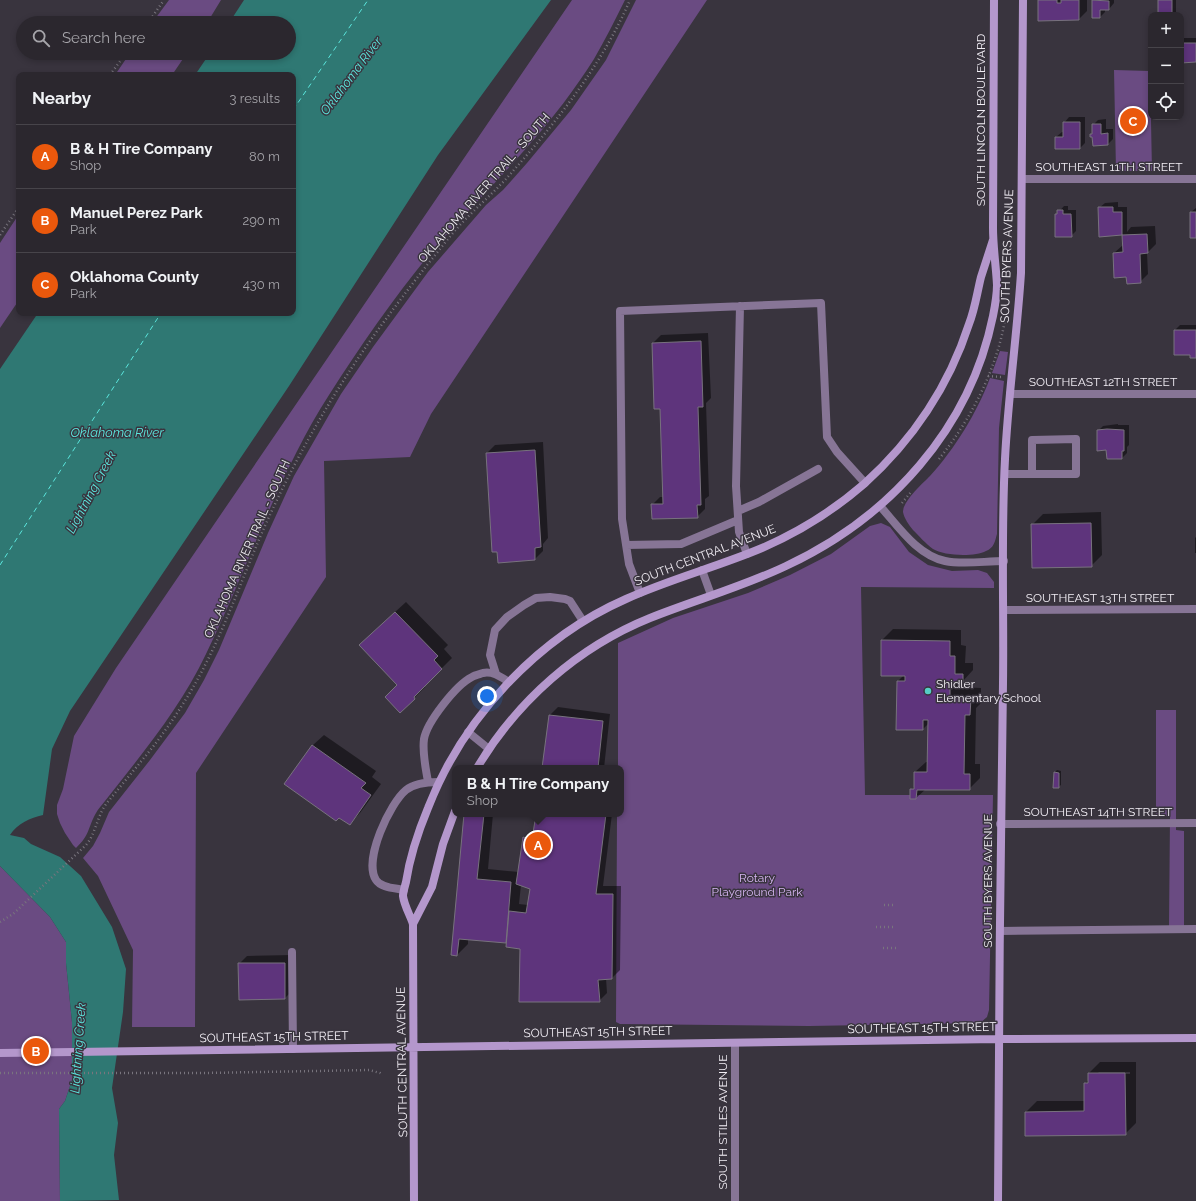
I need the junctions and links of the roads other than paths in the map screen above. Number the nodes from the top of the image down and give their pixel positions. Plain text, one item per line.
1 (994, 0) edge
2 (1023, 0) edge
3 (1022, 179) junction
4 (1196, 179) edge
5 (993, 240) junction
6 (740, 306) junction
7 (1010, 394) junction
8 (1196, 394) edge
9 (818, 469) dead end
10 (1005, 474) junction
11 (1032, 474) junction
12 (865, 483) junction
13 (880, 506) junction
14 (738, 511) junction
15 (738, 520) junction
16 (626, 545) junction
17 (747, 554) junction
18 (1004, 561) junction
19 (702, 570) junction
20 (640, 593) junction
21 (711, 595) junction
22 (1196, 609) edge
23 (1004, 610) junction
24 (583, 621) junction
25 (496, 674) junction
26 (509, 682) junction
27 (468, 732) junction
28 (489, 749) junction
29 (479, 765) edge
30 (428, 782) junction
31 (438, 782) junction
32 (453, 817) edge
33 (1196, 823) edge
34 (1000, 824) junction
35 (404, 890) junction
36 (413, 924) junction
37 (1196, 929) edge
38 (1000, 931) junction
39 (292, 952) dead end
40 (1196, 1038) edge
41 (998, 1039) junction
42 (735, 1043) junction
43 (413, 1047) junction
44 (293, 1048) junction
45 (0, 1053) edge
46 (414, 1201) edge
47 (735, 1201) edge
48 (998, 1201) edge

1 - 5 main road, SOUTH LINCOLN BOULEVARD
2 - 3 main road, SOUTH BYERS AVENUE
3 - 4 street, SOUTHEAST 11TH STREET
3 - 7 main road, SOUTH BYERS AVENUE
5 - 12 main road, SOUTH CENTRAL AVENUE
5 - 13 main road
6 - 12 street
6 - 14 street
6 - 16 street
7 - 8 street, SOUTHEAST 12TH STREET
7 - 10 main road, SOUTH BYERS AVENUE
9 - 14 street
10 - 11 street
10 - 18 main road, SOUTH BYERS AVENUE
11 - 11 street
12 - 17 main road, SOUTH CENTRAL AVENUE
13 - 18 street
13 - 21 main road
14 - 15 street
15 - 16 street
15 - 17 street
16 - 20 street
17 - 19 main road, SOUTH CENTRAL AVENUE
18 - 23 main road, SOUTH BYERS AVENUE
19 - 20 main road, SOUTH CENTRAL AVENUE
19 - 21 street
20 - 24 main road, SOUTH CENTRAL AVENUE
21 - 28 main road
22 - 23 street, SOUTHEAST 13TH STREET
23 - 34 main road, SOUTH BYERS AVENUE
24 - 25 street
24 - 26 main road, SOUTH CENTRAL AVENUE
25 - 26 street
25 - 30 street
26 - 27 main road, SOUTH CENTRAL AVENUE
27 - 28 street
27 - 31 main road, SOUTH CENTRAL AVENUE
28 - 29 main road
30 - 31 street
30 - 35 street
31 - 35 main road, SOUTH CENTRAL AVENUE
32 - 36 main road, SOUTH CENTRAL AVENUE
33 - 34 street, SOUTHEAST 14TH STREET
34 - 38 main road, SOUTH BYERS AVENUE
35 - 36 main road, SOUTH CENTRAL AVENUE
36 - 43 main road, SOUTH CENTRAL AVENUE
37 - 38 street
38 - 41 main road, SOUTH BYERS AVENUE
39 - 44 street
40 - 41 main road, SOUTHEAST 15TH STREET
41 - 42 main road, SOUTHEAST 15TH STREET
41 - 48 main road, SOUTH BYERS AVENUE
42 - 43 main road, SOUTHEAST 15TH STREET
42 - 47 street, SOUTH STILES AVENUE
43 - 44 main road, SOUTHEAST 15TH STREET
43 - 46 main road, SOUTH CENTRAL AVENUE
44 - 45 main road, SOUTHEAST 15TH STREET

